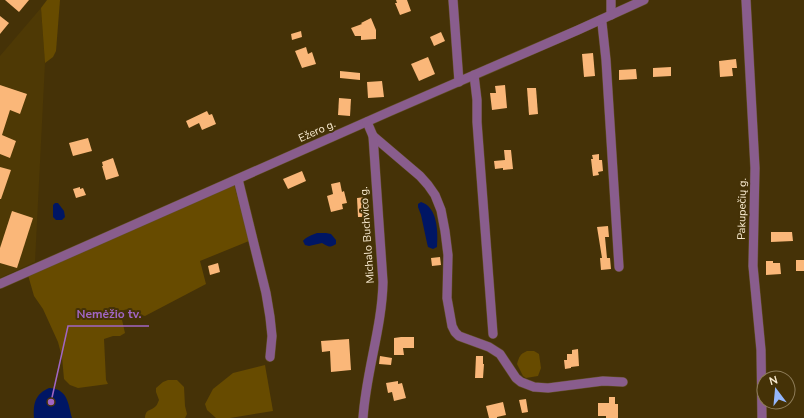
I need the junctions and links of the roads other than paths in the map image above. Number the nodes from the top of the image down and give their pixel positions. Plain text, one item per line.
1 (453, 0) edge
2 (611, 0) edge
3 (644, 0) edge
4 (746, 0) edge
5 (611, 15) junction
6 (601, 20) junction
7 (474, 75) junction
8 (459, 82) junction
9 (367, 122) junction
10 (373, 136) junction
11 (238, 179) junction
12 (619, 267) dead end
13 (0, 284) edge
14 (493, 334) junction
15 (488, 347) junction
16 (500, 354) junction
17 (270, 357) dead end
18 (623, 382) dead end
19 (363, 418) edge
20 (762, 418) edge

1 - 8 street
2 - 5 street
3 - 5 street, Ežero g.
4 - 20 street, Pakupečių g.
5 - 6 street, Ežero g.
6 - 7 street, Ežero g.
6 - 12 street
7 - 8 street, Ežero g.
7 - 14 street
8 - 9 street, Ežero g.
9 - 10 street, Michalo Buchvico g.
9 - 11 street, Ežero g.
10 - 15 street
10 - 19 street, Michalo Buchvico g.
11 - 13 street, Ežero g.
11 - 17 street
14 - 15 street
14 - 16 street
15 - 16 street
16 - 18 street

